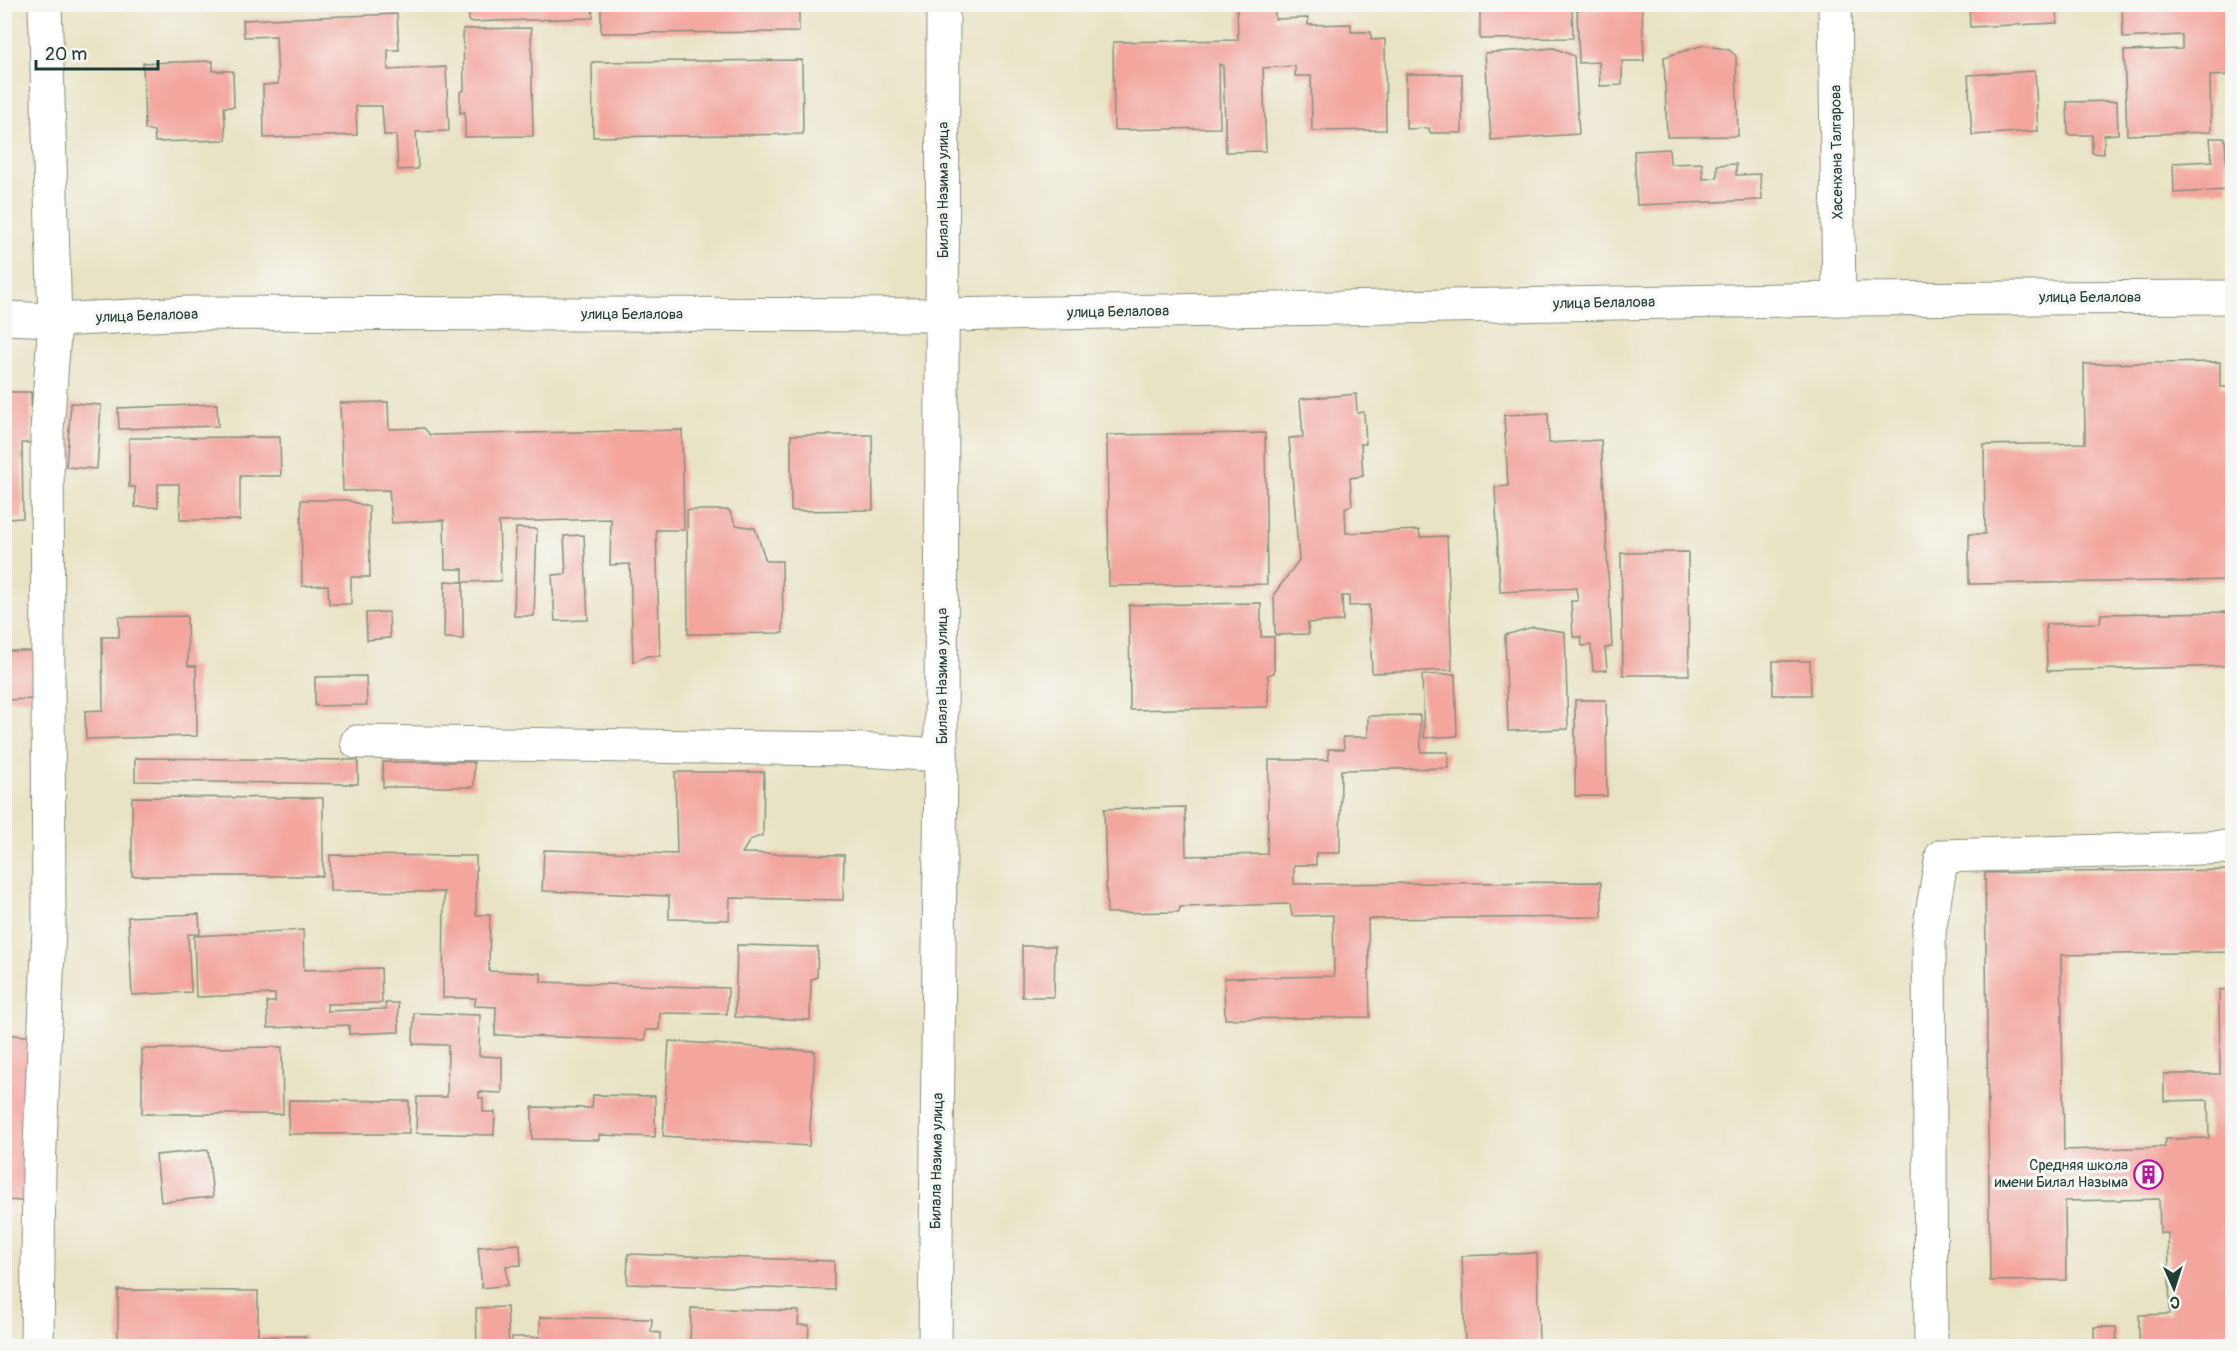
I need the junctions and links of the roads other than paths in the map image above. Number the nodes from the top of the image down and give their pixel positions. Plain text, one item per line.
1 (45, 4) edge
2 (943, 4) edge
3 (1835, 4) edge
4 (2232, 297) edge
5 (1839, 299) junction
6 (943, 315) junction
7 (4, 318) edge
8 (55, 320) junction
9 (357, 742) dead end
10 (941, 755) junction
11 (2232, 847) edge
12 (37, 1347) edge
13 (935, 1347) edge
14 (1931, 1347) edge

1 - 8 street
2 - 6 street, Билала Назима улица
3 - 5 street, Хасенхана Талгарова
4 - 5 street, улица Белалова
5 - 6 street, улица Белалова
6 - 8 street, улица Белалова
6 - 10 street, Билала Назима улица
7 - 8 street, улица Белалова
8 - 12 street
9 - 10 street
10 - 13 street, Билала Назима улица
11 - 14 street

